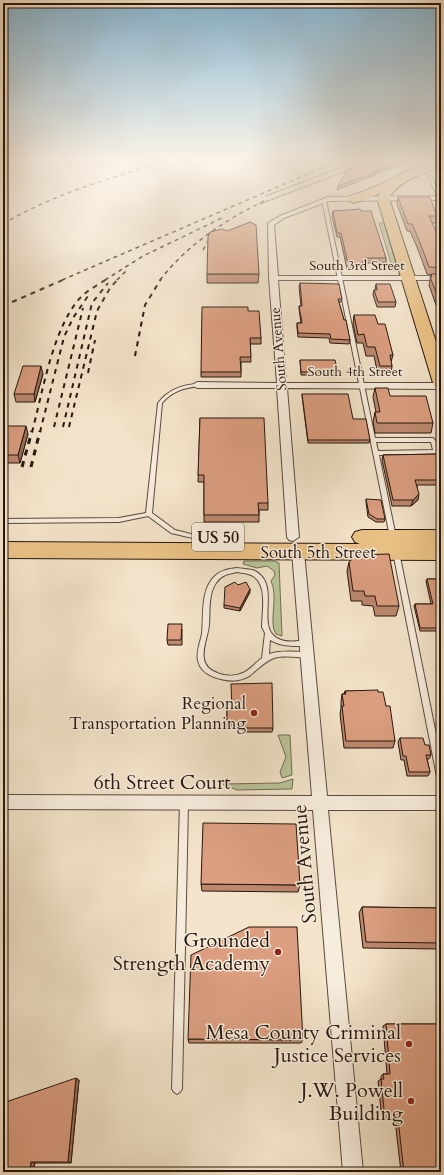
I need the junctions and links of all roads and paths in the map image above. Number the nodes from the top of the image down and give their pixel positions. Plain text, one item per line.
1 (288, 215) edge
2 (329, 215) edge
3 (388, 215) edge
4 (273, 278) junction
5 (340, 278) junction
6 (408, 278) junction
7 (441, 278) edge
8 (441, 383) edge
9 (197, 385) joint
10 (281, 385) junction
11 (362, 385) junction
12 (441, 386) edge
13 (374, 440) junction
14 (435, 447) junction
15 (441, 447) edge
16 (376, 453) junction
17 (150, 514) junction
18 (3, 521) edge
19 (3, 536) edge
20 (197, 537) junction
21 (441, 537) edge
22 (390, 542) junction
23 (138, 544) junction
24 (296, 544) junction
25 (3, 550) edge
26 (441, 552) edge
27 (266, 634) junction
28 (307, 649) junction
29 (265, 659) junction
30 (441, 778) edge
31 (4, 802) edge
32 (184, 802) junction
33 (320, 803) junction
34 (441, 803) edge
35 (177, 1089) dead end
36 (353, 1172) edge

1 - 4 street, South Avenue
2 - 5 lane
3 - 6 highway
4 - 5 street, South 3rd Street
4 - 10 street, South Avenue
5 - 6 street, South 3rd Street
5 - 11 lane
6 - 7 street, South 3rd Street
6 - 8 highway
9 - 10 street, South 4th Street
9 - 17 lane
10 - 11 street, South 4th Street
10 - 24 street, South Avenue
11 - 12 street, South 4th Street
11 - 13 lane
13 - 14 lane
13 - 16 lane
14 - 15 lane
14 - 16 lane
16 - 22 lane
17 - 18 lane
17 - 20 lane
19 - 23 highway, South 5th Street / US 50
20 - 23 highway, South 5th Street / US 50
20 - 24 highway, South 5th Street / US 50
21 - 22 highway, South 5th Street / US 50
22 - 24 highway, South 5th Street / US 50
22 - 26 highway, South 5th Street / US 50
22 - 30 lane
23 - 24 highway, South 5th Street / US 50
23 - 25 highway, South 5th Street / US 50
24 - 28 street, South Avenue
27 - 28 lane
27 - 29 lane
27 - 29 lane
28 - 29 lane
28 - 33 street, South Avenue
31 - 32 street, 6th Street Court
32 - 33 street, 6th Street Court
32 - 35 lane
33 - 34 street, 6th Street Court
33 - 36 street, South Avenue

